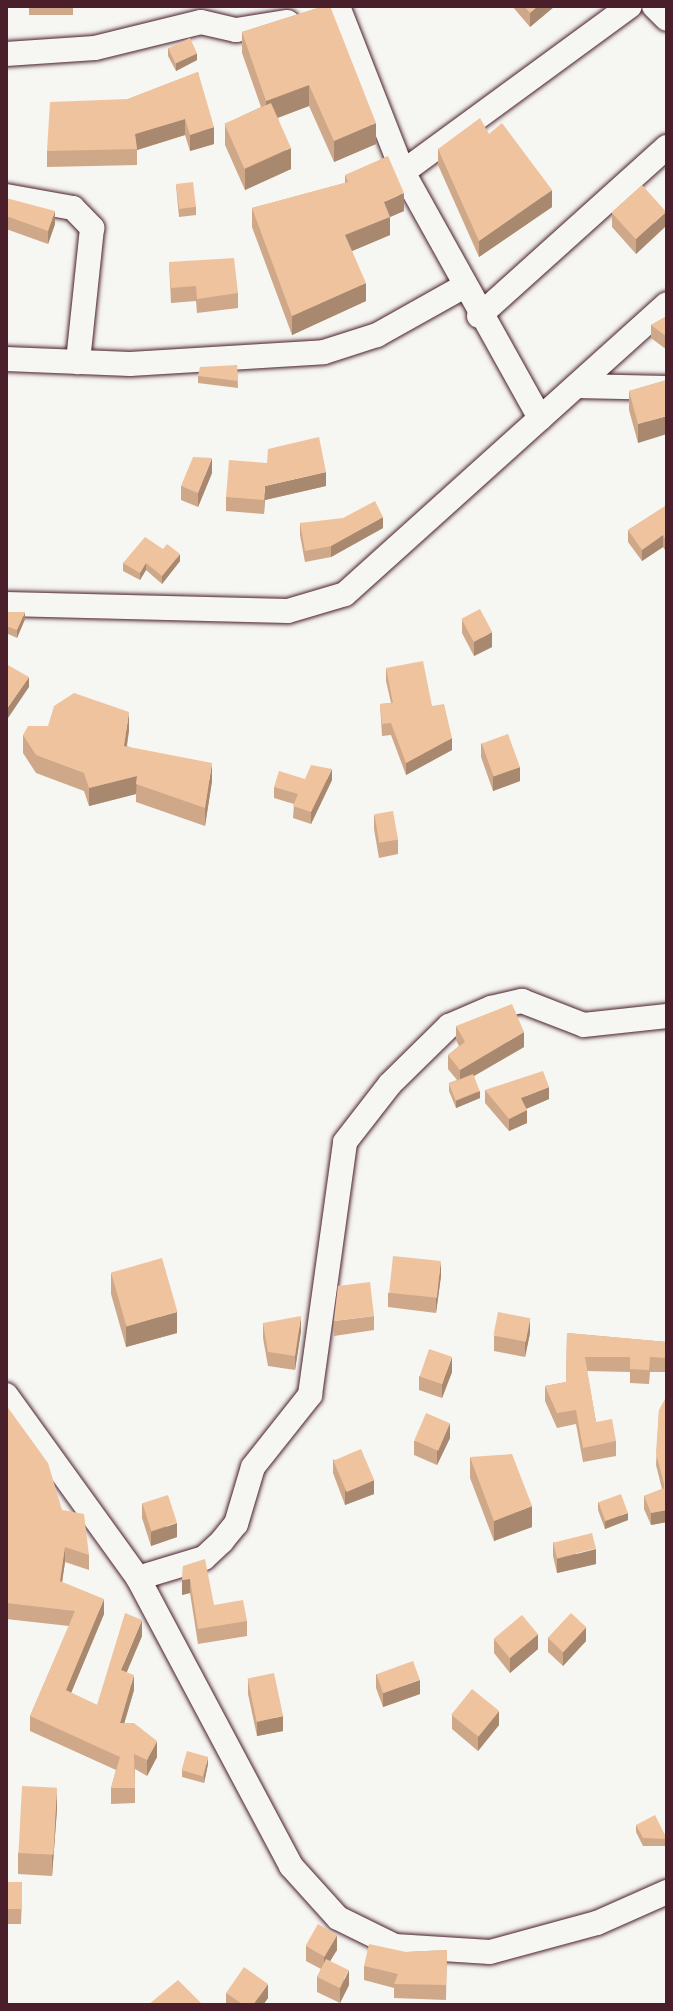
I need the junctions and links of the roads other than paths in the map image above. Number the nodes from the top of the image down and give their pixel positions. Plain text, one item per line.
1 (630, 6) edge
2 (654, 6) edge
3 (341, 7) edge
4 (198, 14) edge
5 (667, 19) edge
6 (6, 54) edge
7 (667, 147) edge
8 (403, 172) junction
9 (6, 196) edge
10 (463, 287) junction
11 (667, 304) edge
12 (479, 316) junction
13 (6, 359) edge
14 (78, 362) junction
15 (577, 386) junction
16 (667, 388) edge
17 (540, 418) junction
18 (6, 604) edge
19 (667, 1016) edge
20 (6, 1395) edge
21 (138, 1578) junction
22 (667, 1892) edge

1 - 8 street
2 - 5 street
3 - 4 street
3 - 8 street
4 - 6 street
7 - 12 street
8 - 10 street
9 - 14 street
10 - 12 street
10 - 14 street
11 - 15 street
12 - 17 street
13 - 14 street
15 - 16 street
15 - 17 street
17 - 18 street
19 - 21 street
20 - 21 street
21 - 22 street

